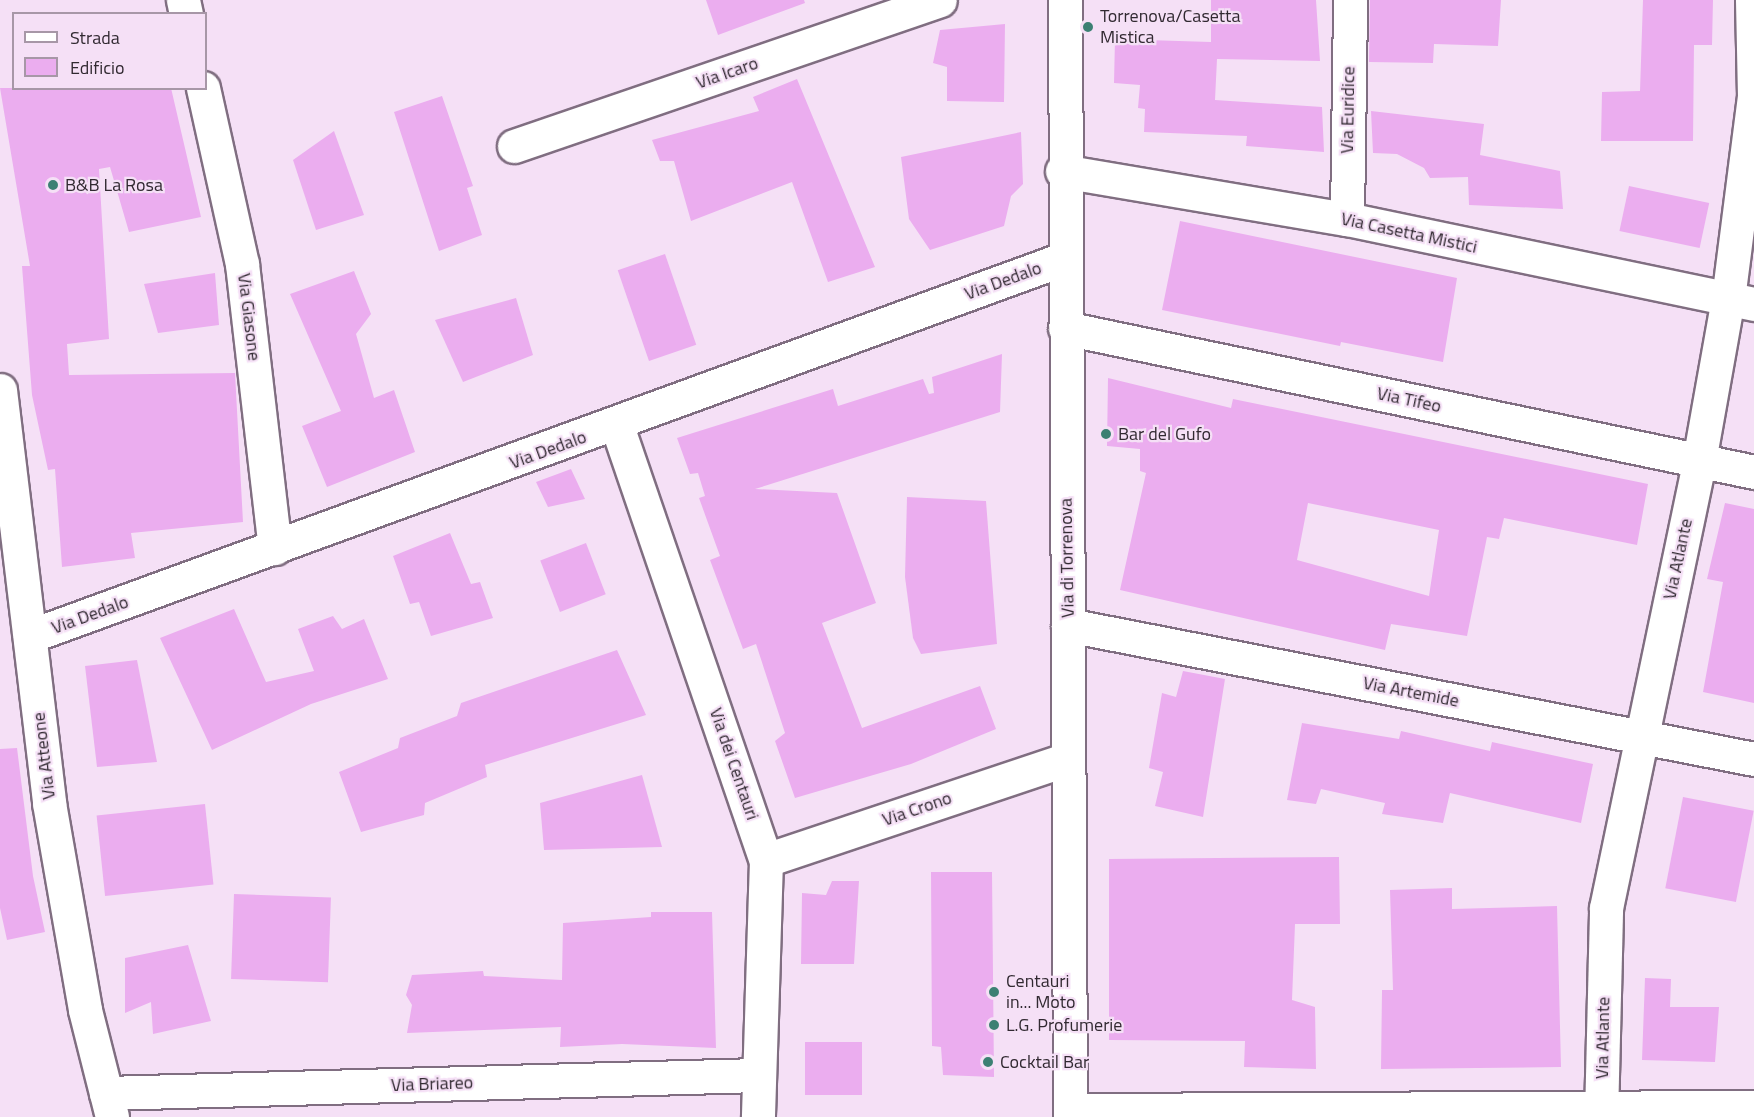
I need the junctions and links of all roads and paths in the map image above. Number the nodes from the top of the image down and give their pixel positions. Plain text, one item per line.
1 (940, 0) edge
2 (1065, 0) edge
3 (1350, 0) edge
4 (1752, 0) edge
5 (203, 90) edge
6 (514, 146) dead end
7 (1062, 171) junction
8 (1347, 219) junction
9 (1064, 259) junction
10 (1741, 301) edge
11 (1065, 328) junction
12 (0, 390) edge
13 (617, 426) junction
14 (1700, 461) junction
15 (1754, 472) edge
16 (276, 548) junction
17 (1068, 625) junction
18 (30, 636) junction
19 (1639, 736) junction
20 (1067, 759) junction
21 (1754, 759) edge
22 (766, 860) junction
23 (758, 1075) junction
24 (109, 1105) edge
25 (1754, 1107) edge
26 (1070, 1114) edge
27 (1601, 1114) edge
28 (758, 1117) edge

1 - 6 street, Via Icaro
2 - 7 street, Via di Torrenova
3 - 8 street, Via Euridice
4 - 10 street, Via Atlante
5 - 16 street, Via Giasone
7 - 8 street, Via Casetta Mistici
7 - 9 street, Via di Torrenova
8 - 10 street, Via Casetta Mistici
9 - 11 street, Via di Torrenova
9 - 13 street, Via Dedalo
10 - 14 street, Via Atlante
11 - 14 street, Via Tifeo
11 - 17 street, Via di Torrenova
12 - 18 street, Via Atteone
13 - 16 street, Via Dedalo
13 - 22 street, Via dei Centauri
14 - 15 street, Via Tifeo
14 - 19 street, Via Atlante
16 - 18 street, Via Dedalo
17 - 19 street, Via Artemide
17 - 20 street, Via di Torrenova
18 - 24 street, Via Atteone
19 - 21 street, Via Artemide
19 - 27 street, Via Atlante
20 - 22 street, Via Crono
20 - 26 street, Via di Torrenova
22 - 23 street, Via dei Centauri
23 - 24 street, Via Briareo
23 - 28 street, Via dei Centauri
25 - 27 street
26 - 27 street

